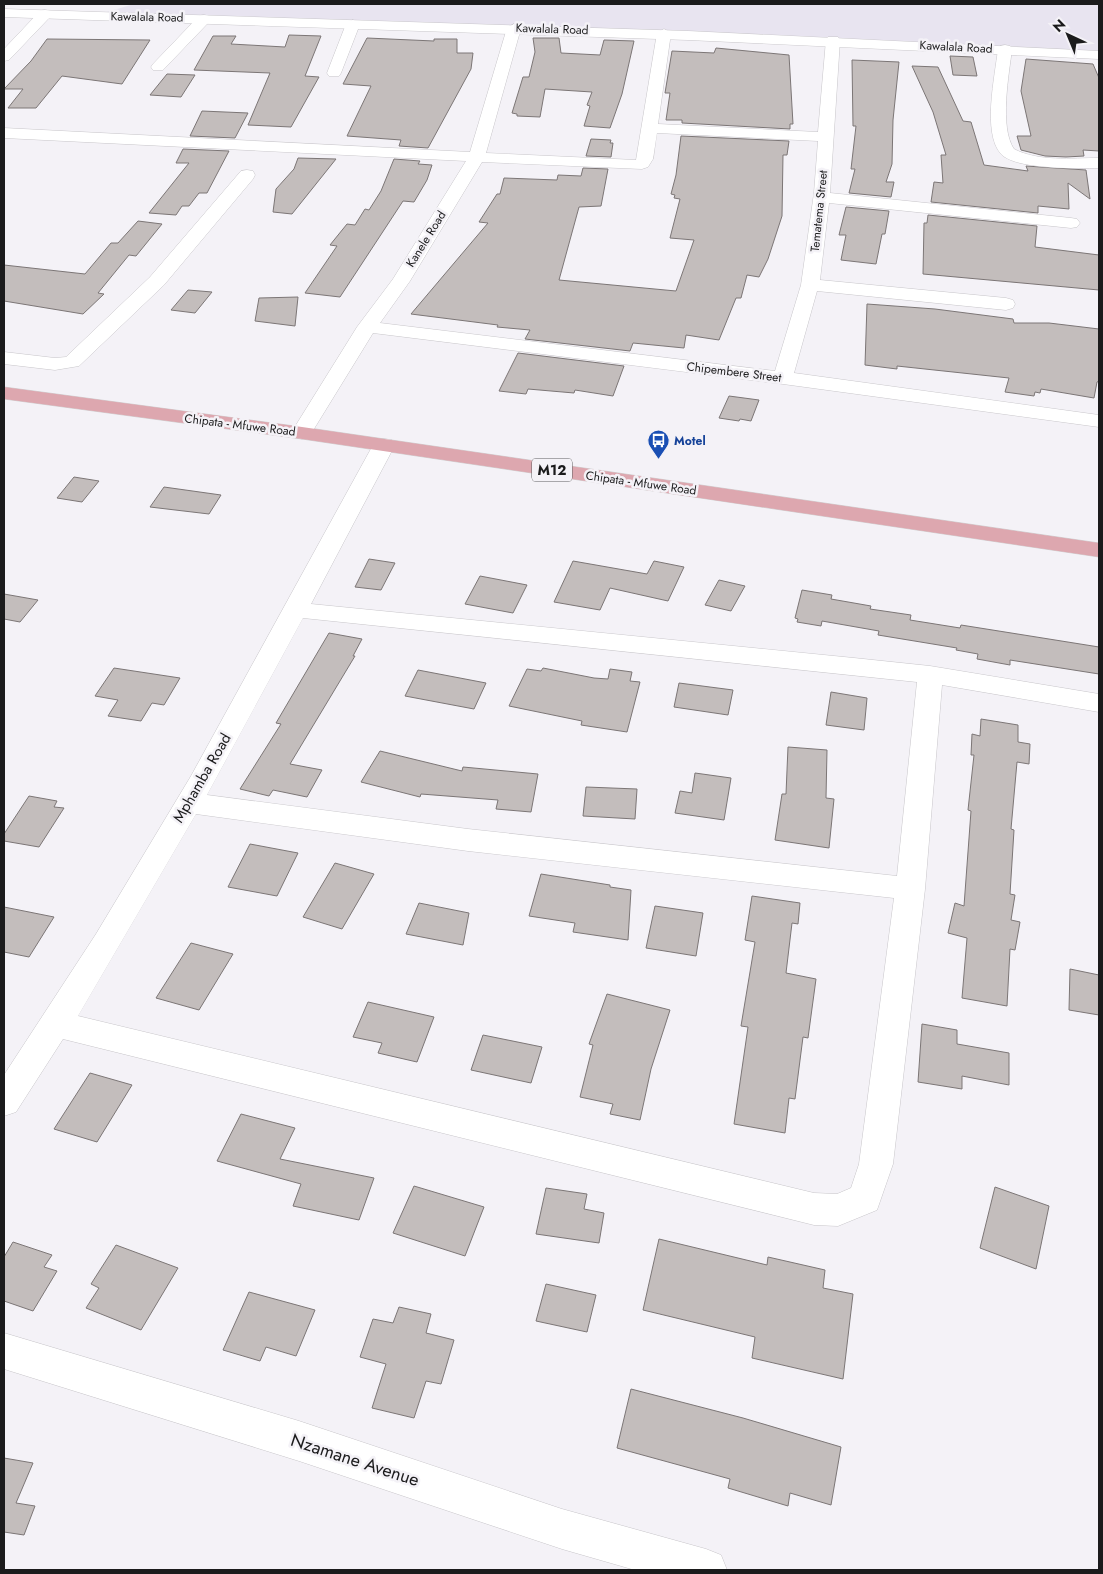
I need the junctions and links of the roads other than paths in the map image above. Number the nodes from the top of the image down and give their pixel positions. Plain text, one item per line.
1 (4, 14) edge
2 (45, 14) junction
3 (204, 18) junction
4 (353, 24) junction
5 (514, 28) junction
6 (664, 33) junction
7 (833, 40) junction
8 (1005, 49) junction
9 (1099, 55) edge
10 (4, 57) edge
11 (158, 67) dead end
12 (334, 73) dead end
13 (650, 128) junction
14 (4, 133) edge
15 (826, 137) junction
16 (476, 158) junction
17 (1099, 164) edge
18 (247, 175) dead end
19 (821, 197) junction
20 (1071, 223) dead end
21 (810, 285) junction
22 (1006, 304) dead end
23 (368, 327) junction
24 (4, 358) edge
25 (782, 378) junction
26 (4, 393) edge
27 (1099, 421) edge
28 (302, 433) junction
29 (384, 445) junction
30 (1099, 550) edge
31 (296, 610) junction
32 (930, 675) junction
33 (1099, 703) edge
34 (188, 804) junction
35 (910, 889) junction
36 (57, 1024) junction
37 (4, 1102) edge
38 (4, 1351) edge
39 (706, 1570) edge

1 - 2 street, Kawalala Road
2 - 3 street, Kawalala Road
2 - 10 street
3 - 4 street, Kawalala Road
3 - 11 street
4 - 5 street, Kawalala Road
4 - 12 street
5 - 6 street, Kawalala Road
5 - 16 street, Kanele Road
6 - 7 street, Kawalala Road
6 - 13 street
7 - 8 street, Kawalala Road
7 - 15 street, Tematema Street
8 - 9 street, Kawalala Road
8 - 17 street
13 - 15 street
13 - 16 street
14 - 16 street
15 - 19 street, Tematema Street
16 - 23 street, Kanele Road
18 - 24 street
19 - 20 street
19 - 21 street, Tematema Street
21 - 22 street
21 - 25 street, Tematema Street
23 - 25 street, Chipembere Street
23 - 28 street, Kanele Road
25 - 27 street, Chipembere Street
26 - 28 main road, Chipata - Mfuwe Road / M12
28 - 29 main road, Chipata - Mfuwe Road / M12
29 - 30 main road, Chipata - Mfuwe Road / M12
29 - 31 street, Mphamba Road
31 - 32 street
31 - 34 street, Mphamba Road
32 - 33 street
32 - 35 street
34 - 35 street
34 - 36 street, Mphamba Road
35 - 36 street
36 - 37 street, Mphamba Road
38 - 39 street, Nzamane Avenue

